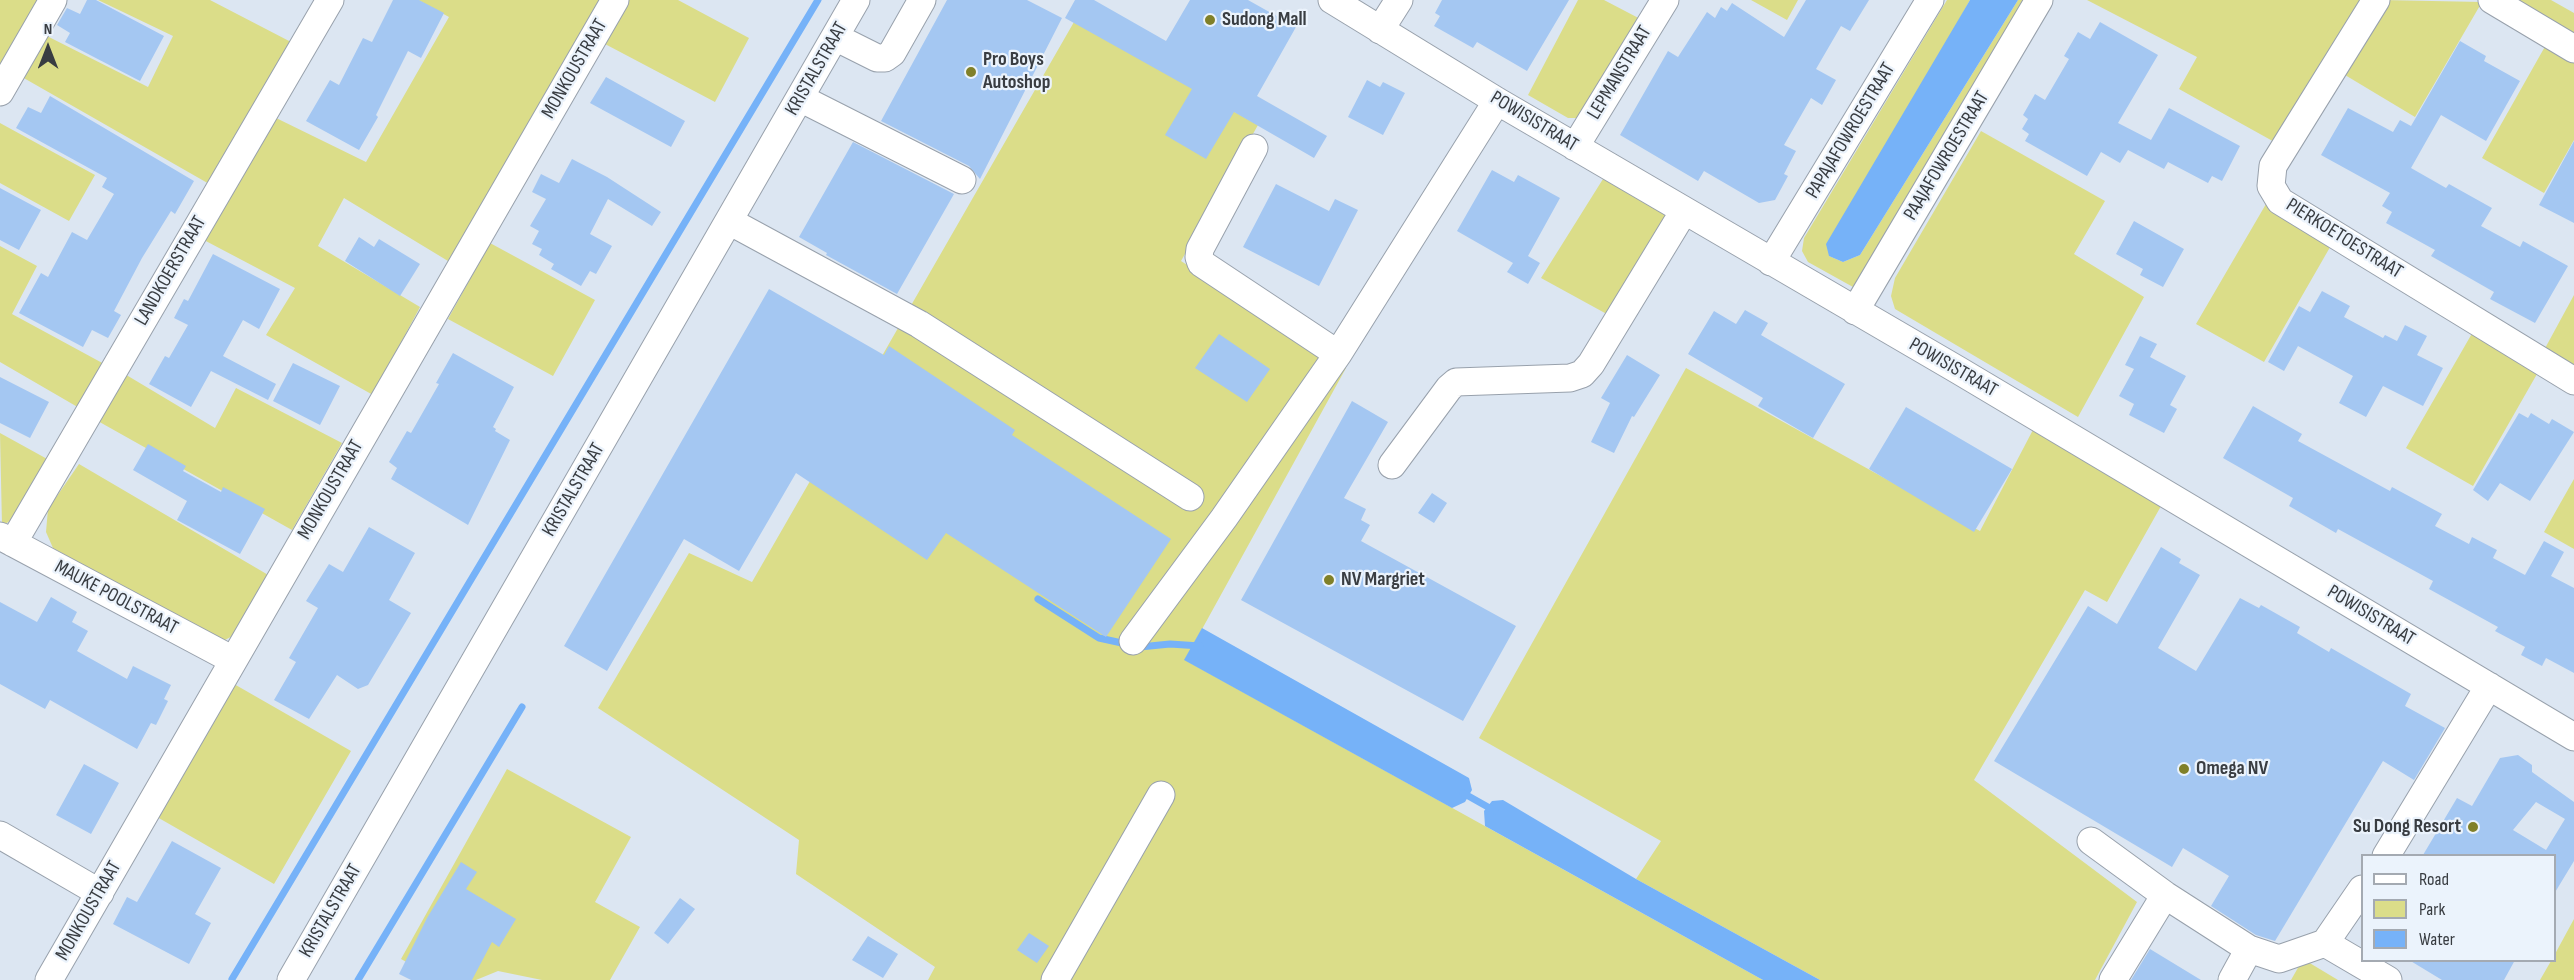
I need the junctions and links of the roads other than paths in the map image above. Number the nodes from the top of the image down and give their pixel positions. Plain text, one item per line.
1 (53, 0) edge
2 (330, 0) edge
3 (615, 0) edge
4 (856, 0) edge
5 (922, 0) edge
6 (1332, 0) edge
7 (1399, 0) edge
8 (1665, 0) edge
9 (1930, 0) edge
10 (2039, 0) edge
11 (2376, 0) edge
12 (2492, 0) edge
13 (1380, 30) junction
14 (835, 37) junction
15 (2574, 49) edge
16 (0, 92) edge
17 (800, 98) junction
18 (1497, 101) junction
19 (1575, 147) junction
20 (1254, 148) dead end
21 (962, 180) dead end
22 (1684, 211) junction
23 (729, 221) junction
24 (1772, 262) junction
25 (1855, 311) junction
26 (1338, 354) junction
27 (2574, 381) edge
28 (1392, 465) dead end
29 (1190, 497) dead end
30 (6, 539) edge
31 (1133, 641) dead end
32 (233, 660) junction
33 (2489, 687) junction
34 (2574, 737) edge
35 (1161, 795) dead end
36 (0, 836) edge
37 (2091, 841) dead end
38 (2387, 854) edge
39 (2361, 890) edge
40 (100, 893) junction
41 (2165, 895) junction
42 (2325, 943) junction
43 (2249, 949) junction
44 (49, 980) edge
45 (291, 980) edge
46 (1055, 980) edge
47 (2113, 980) edge
48 (2232, 980) edge
49 (2388, 980) edge

1 - 16 street
2 - 30 street, LANDKOERSTRAAT
3 - 32 street, MONKOUSTRAAT
4 - 14 street, KRISTALSTRAAT
5 - 14 street
6 - 13 street, POWISISTRAAT
7 - 13 street
8 - 19 street, LEPMANSTRAAT
9 - 24 street, PAPAJAFOWROESTRAAT
10 - 25 street, PAAJAFOWROESTRAAT
11 - 27 street, PIERKOETOESTRAAT
12 - 15 street
13 - 18 street, POWISISTRAAT
14 - 17 street, KRISTALSTRAAT
17 - 21 street
17 - 23 street, KRISTALSTRAAT
18 - 19 street, POWISISTRAAT
18 - 26 street
19 - 22 street, POWISISTRAAT
20 - 26 street
22 - 24 street, POWISISTRAAT
22 - 28 street
23 - 29 street
23 - 45 street, KRISTALSTRAAT
24 - 25 street, POWISISTRAAT
25 - 33 street, POWISISTRAAT
26 - 31 street
30 - 32 street, MAUKE POOLSTRAAT
32 - 40 street, MONKOUSTRAAT
33 - 34 street, POWISISTRAAT
33 - 38 street
35 - 46 street
36 - 40 street
37 - 41 street
39 - 42 street
40 - 44 street, MONKOUSTRAAT
41 - 43 street
41 - 47 street
42 - 43 street
42 - 49 street
43 - 48 street

